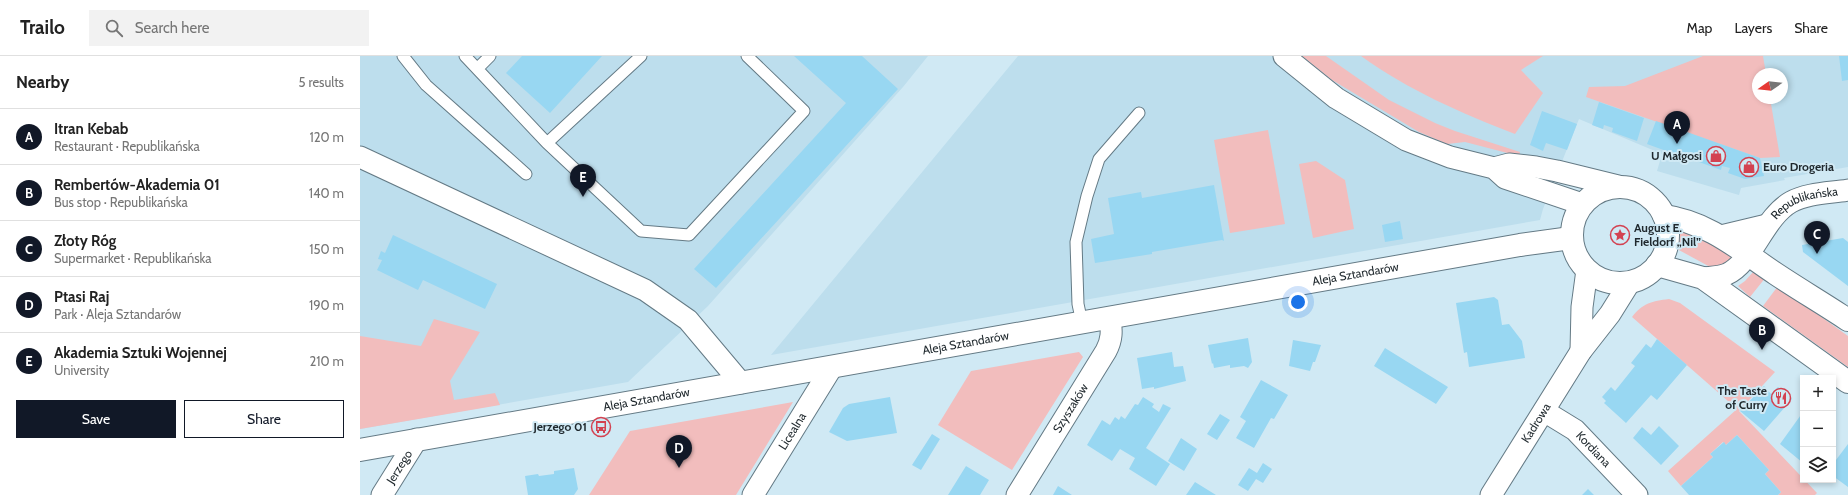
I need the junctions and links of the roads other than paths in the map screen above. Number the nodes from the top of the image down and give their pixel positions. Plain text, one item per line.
1 (403, 56) edge
2 (465, 56) edge
3 (490, 56) edge
4 (641, 56) edge
5 (747, 56) edge
6 (1284, 56) edge
7 (478, 68) junction
8 (1139, 113) dead end
9 (547, 143) junction
10 (360, 157) edge
11 (1494, 168) junction
12 (526, 174) dead end
13 (1618, 186) junction
14 (1848, 190) edge
15 (1582, 204) junction
16 (1664, 216) junction
17 (1767, 226) junction
18 (1721, 236) junction
19 (1571, 238) junction
20 (1748, 254) junction
21 (1657, 265) junction
22 (1587, 270) junction
23 (1703, 278) junction
24 (1630, 282) junction
25 (1110, 318) junction
26 (1848, 320) edge
27 (1082, 324) junction
28 (1581, 351) junction
29 (832, 367) junction
30 (1848, 382) edge
31 (741, 383) junction
32 (1544, 411) junction
33 (417, 439) junction
34 (360, 450) edge
35 (382, 495) edge
36 (753, 495) edge
37 (1017, 495) edge
38 (1491, 495) edge
39 (1636, 495) edge

1 - 12 lane
2 - 7 lane
3 - 7 lane
4 - 9 lane
5 - 9 lane
6 - 11 street
7 - 9 lane
8 - 27 lane
10 - 31 street
11 - 13 street
11 - 15 street
13 - 15 street
13 - 16 street
14 - 17 street, Republikańska
15 - 19 street
16 - 18 street
16 - 21 street
17 - 18 street, Republikańska
17 - 20 street, Republikańska
18 - 20 street
19 - 22 street
19 - 25 street, Aleja Sztandarów
20 - 23 street, Republikańska
20 - 26 street
21 - 23 street
21 - 24 street
22 - 24 street
22 - 28 street
23 - 30 street
24 - 28 street, Kadrowa
25 - 27 street, Aleja Sztandarów
25 - 37 street, Szyszaków
27 - 29 street, Aleja Sztandarów
28 - 32 street, Kadrowa
29 - 31 street, Aleja Sztandarów
29 - 36 street, Licealna
31 - 33 street, Aleja Sztandarów
32 - 38 street, Kadrowa
32 - 39 street, Kordiana
33 - 34 street, Aleja Sztandarów
33 - 35 street, Jerzego

